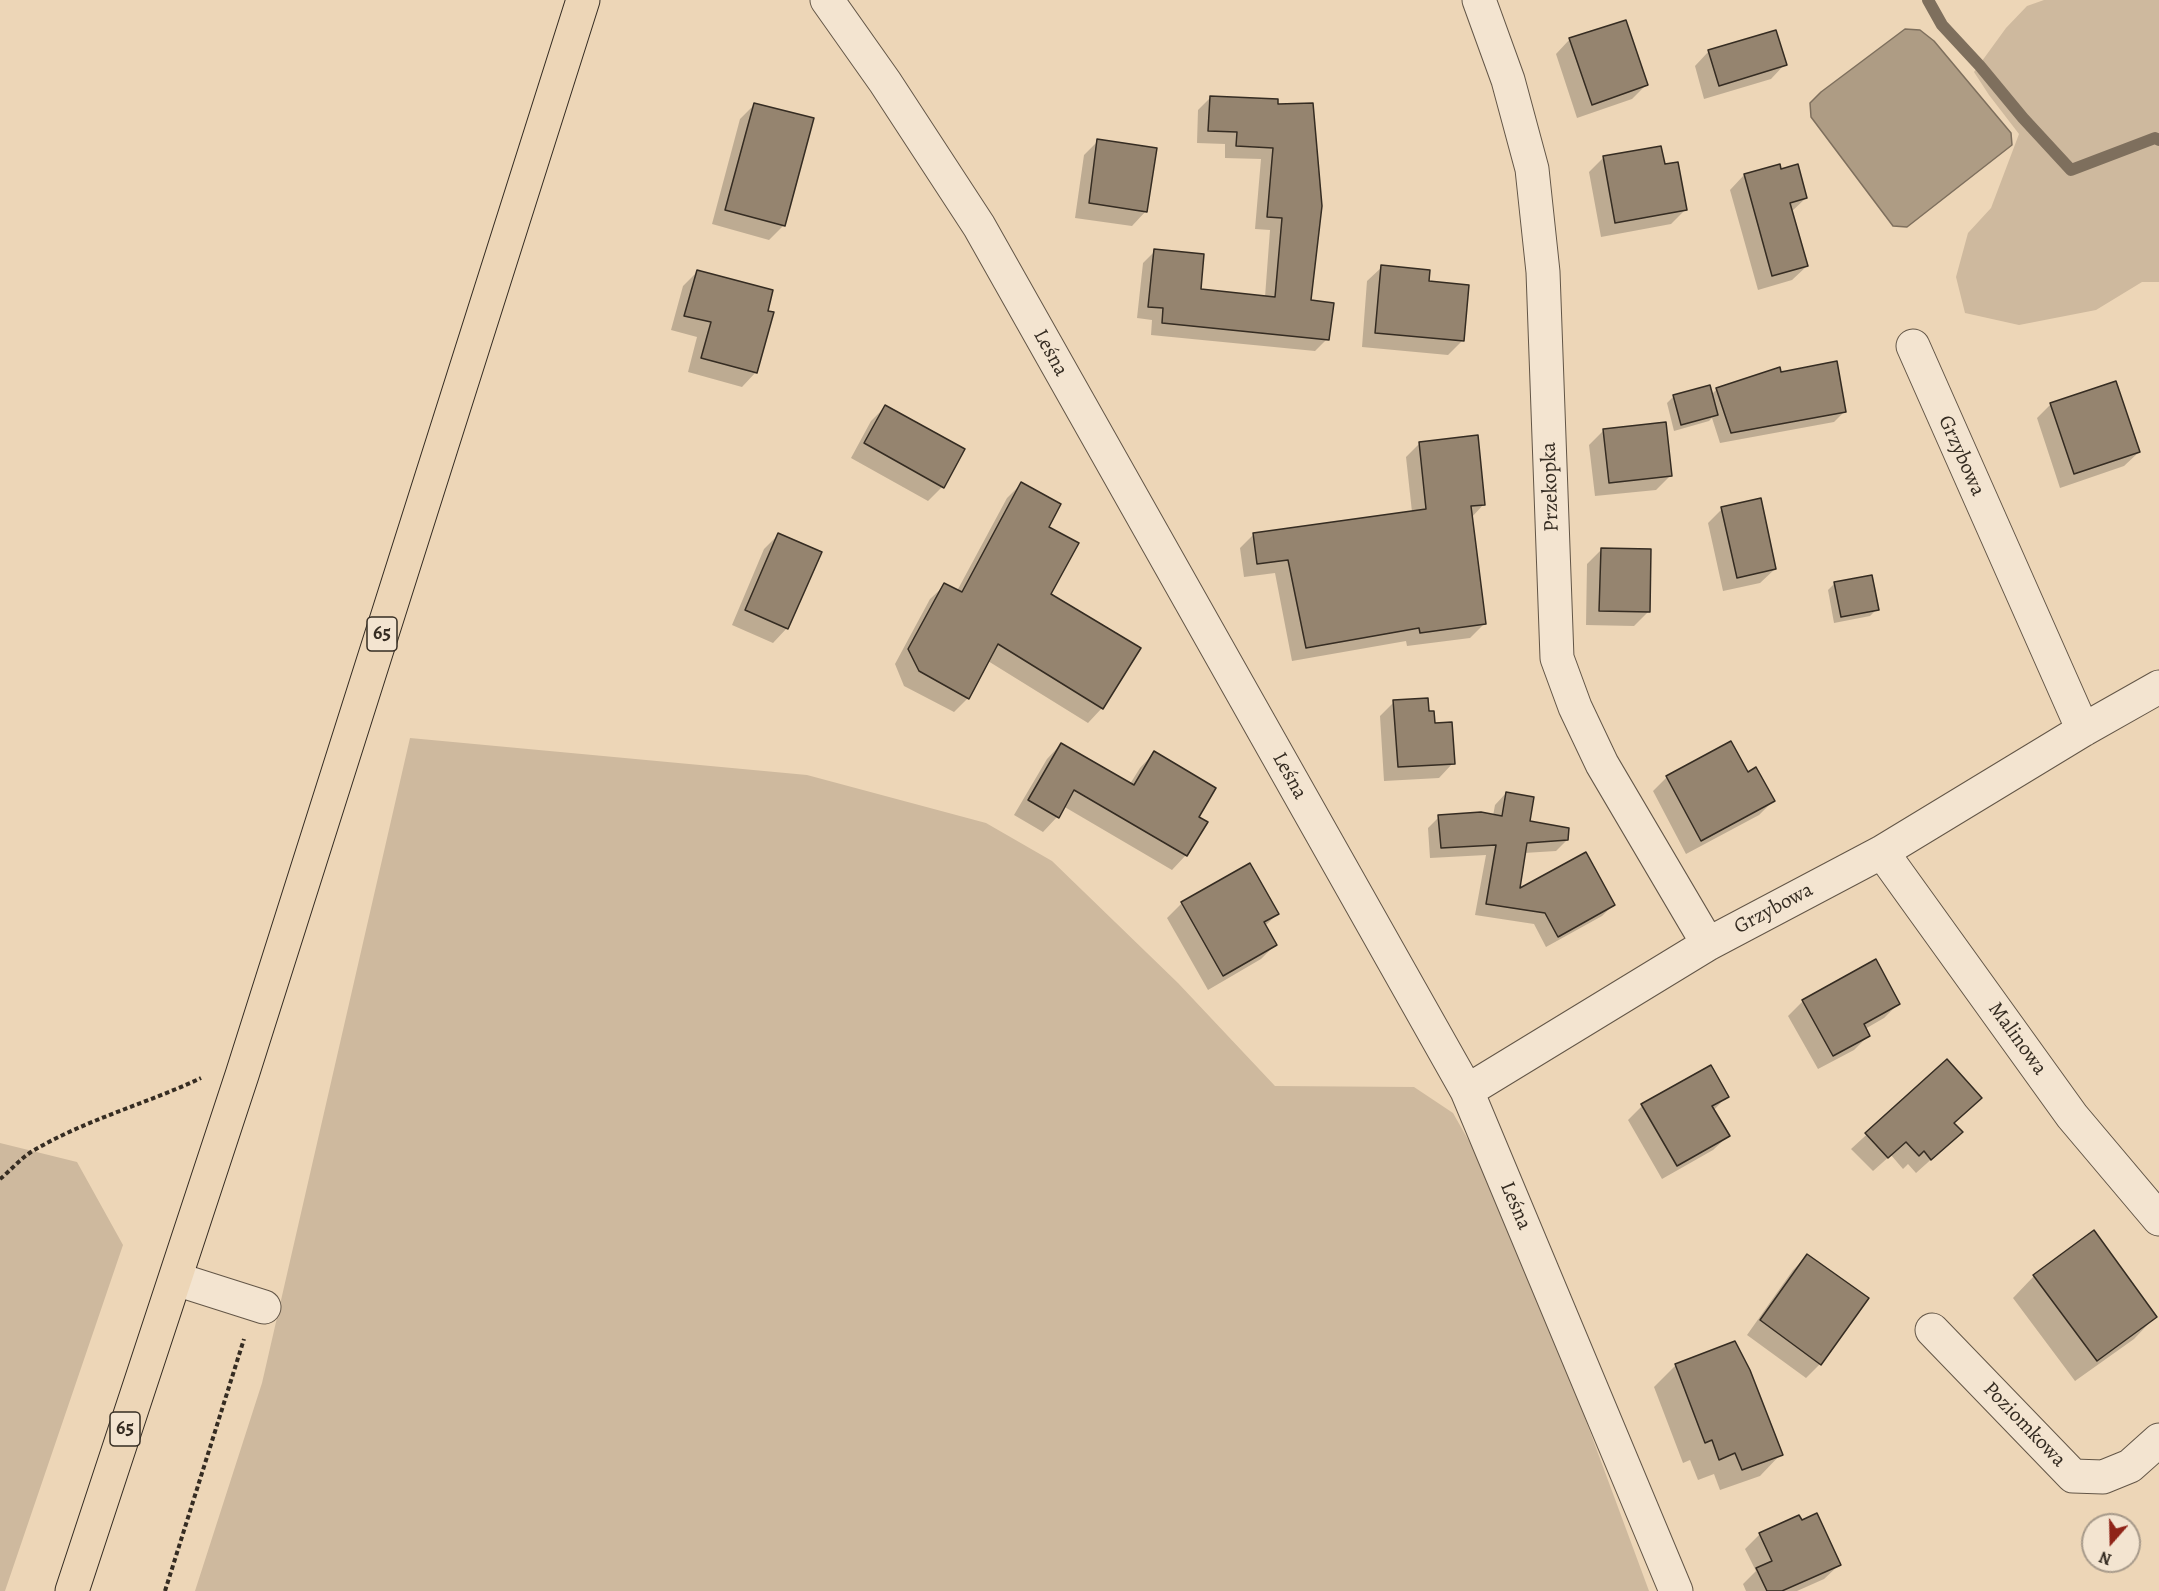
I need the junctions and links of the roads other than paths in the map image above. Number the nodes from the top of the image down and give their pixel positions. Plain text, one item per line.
1 (582, 0) edge
2 (827, 0) edge
3 (1479, 0) edge
4 (1912, 346) dead end
5 (2159, 687) edge
6 (2083, 730) junction
7 (1882, 852) junction
8 (1708, 944) junction
9 (1467, 1091) junction
10 (2159, 1219) edge
11 (176, 1279) junction
12 (259, 1306) road end
13 (1932, 1330) dead end
14 (2159, 1440) edge
15 (72, 1591) edge
16 (1676, 1591) edge

1 - 11 main road, 65
2 - 9 street, Leśna
3 - 8 street, Przekopka
4 - 6 street, Grzybowa
5 - 6 street, Grzybowa
6 - 7 street, Grzybowa
7 - 8 street, Grzybowa
7 - 10 street, Malinowa
8 - 9 street, Grzybowa
9 - 16 street, Leśna
11 - 12 street
11 - 15 main road, 65
13 - 14 street, Poziomkowa

